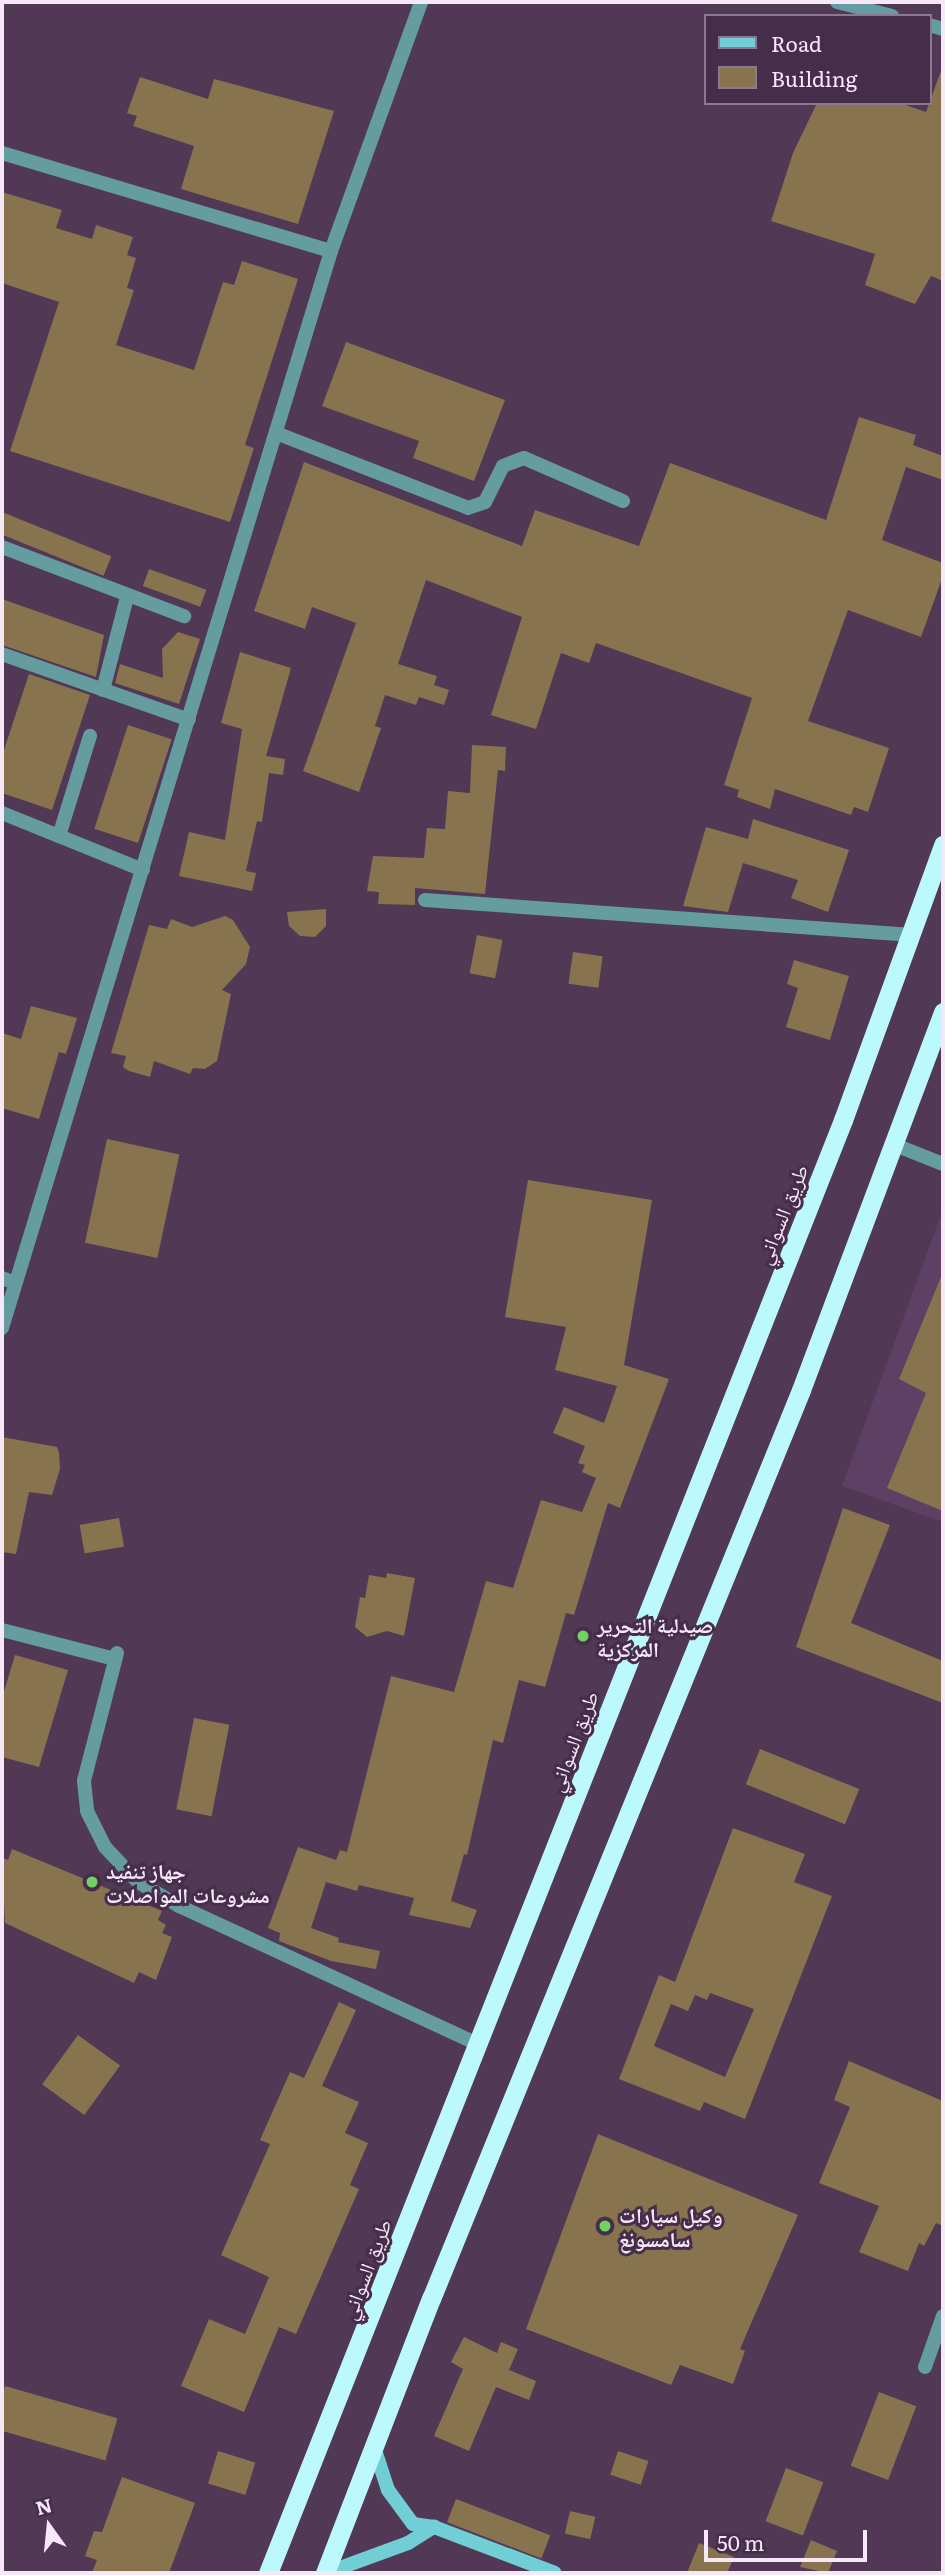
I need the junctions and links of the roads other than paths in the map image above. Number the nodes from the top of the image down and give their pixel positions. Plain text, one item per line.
1 (421, 2) edge
2 (837, 2) edge
3 (884, 14) edge
4 (2, 153) edge
5 (331, 251) junction
6 (276, 433) junction
7 (623, 501) dead end
8 (2, 547) edge
9 (127, 597) junction
10 (184, 616) dead end
11 (2, 654) edge
12 (103, 690) junction
13 (189, 720) junction
14 (90, 736) dead end
15 (2, 813) edge
16 (59, 836) junction
17 (943, 845) edge
18 (143, 870) junction
19 (425, 900) dead end
20 (909, 935) junction
21 (943, 1012) edge
22 (895, 1145) junction
23 (943, 1164) edge
24 (9, 1281) edge
25 (2, 1328) edge
26 (2, 1630) edge
27 (477, 2044) junction
28 (943, 2316) edge
29 (925, 2367) dead end
30 (375, 2450) junction
31 (433, 2527) junction
32 (268, 2573) edge
33 (326, 2573) edge
34 (555, 2573) edge

1 - 5 street
2 - 3 street
4 - 5 street
5 - 6 street
6 - 7 street
6 - 13 street
8 - 9 street
9 - 10 street
9 - 12 street
11 - 12 street
12 - 13 street
13 - 18 street
14 - 16 street
15 - 16 street
16 - 18 street
17 - 20 highway, طريق السواني
18 - 24 street
19 - 20 street
20 - 27 highway, طريق السواني
21 - 22 highway
22 - 23 street
22 - 30 highway
24 - 25 street
26 - 27 street
27 - 32 highway, طريق السواني
28 - 29 street
30 - 31 main road
30 - 33 highway
31 - 33 main road
31 - 34 main road

